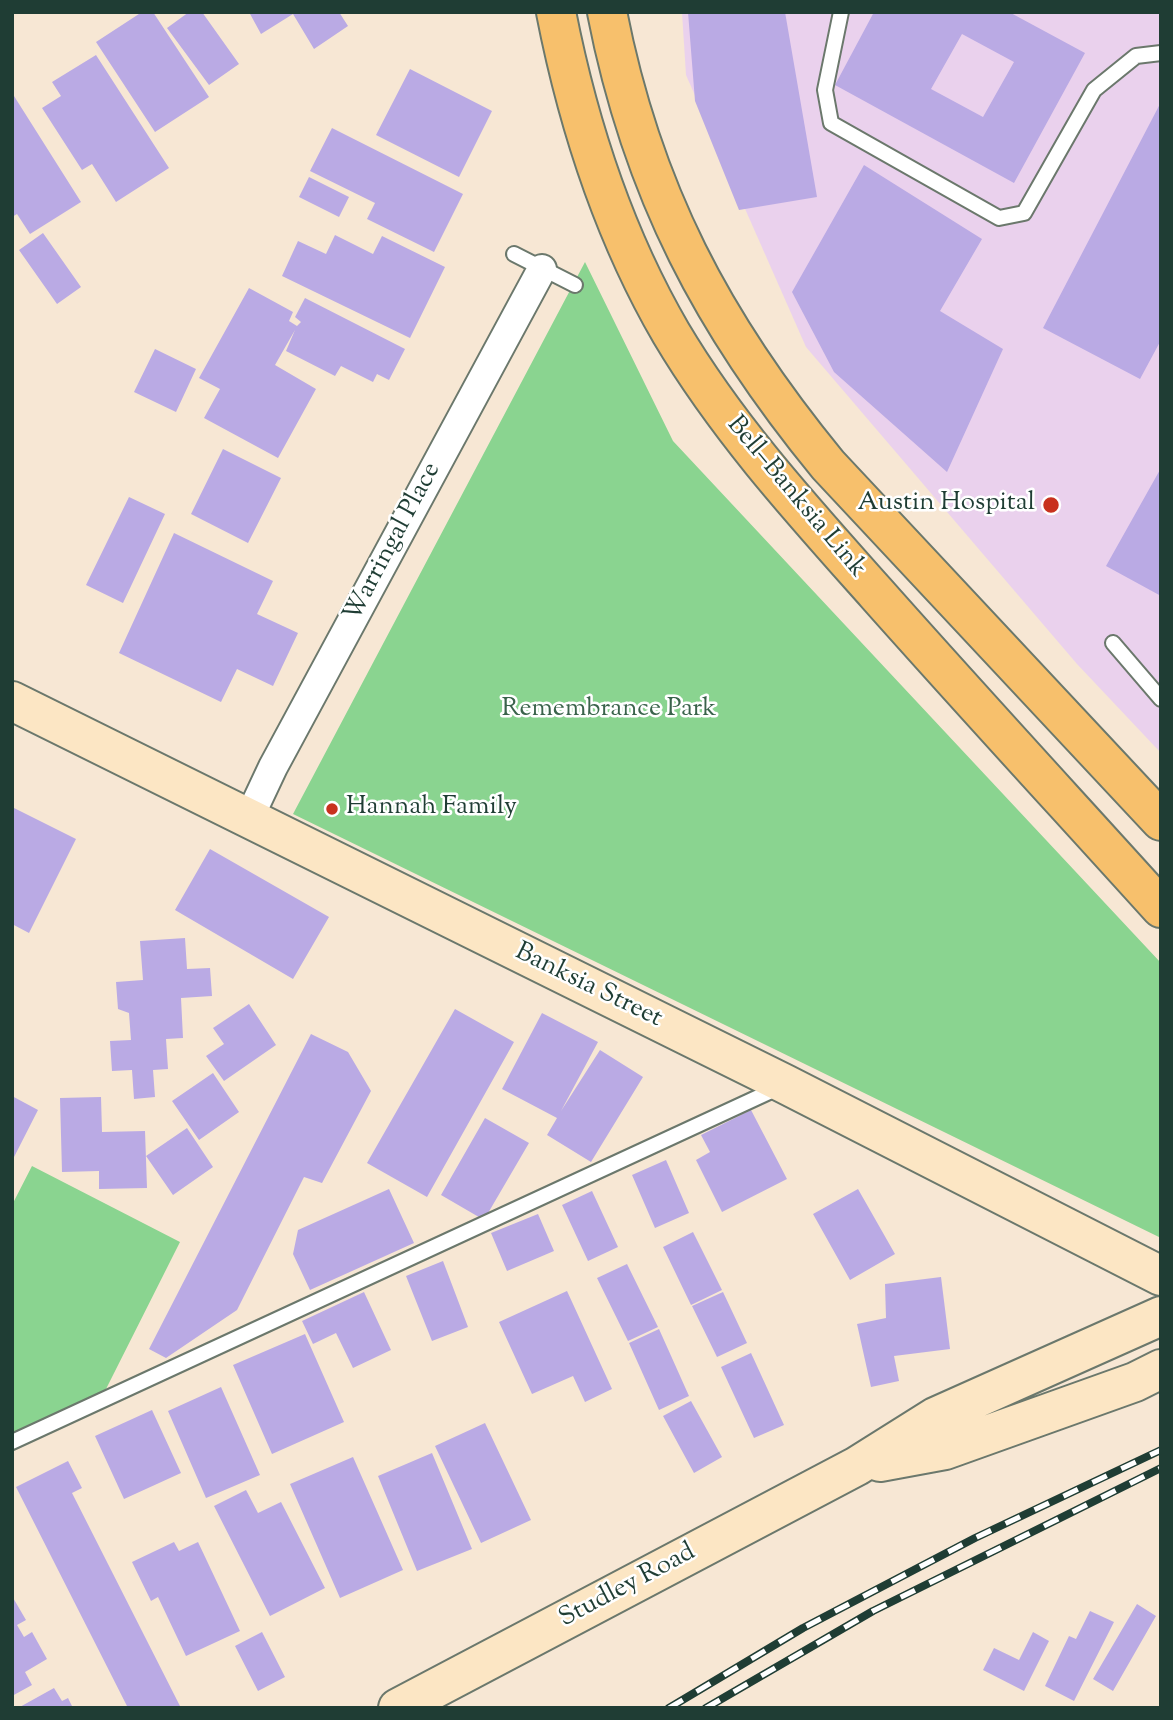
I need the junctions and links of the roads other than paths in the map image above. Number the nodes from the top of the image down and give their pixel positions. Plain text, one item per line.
1 (556, 12) edge
2 (607, 12) edge
3 (841, 12) edge
4 (1161, 53) edge
5 (514, 254) dead end
6 (542, 269) junction
7 (575, 285) dead end
8 (1113, 643) dead end
9 (1161, 699) edge
10 (12, 701) edge
11 (249, 818) junction
12 (1161, 821) edge
13 (1161, 908) edge
14 (785, 1084) junction
15 (1161, 1276) edge
16 (1161, 1317) edge
17 (1161, 1370) edge
18 (12, 1442) edge
19 (857, 1466) junction
20 (398, 1708) edge

1 - 13 highway, Bell–Banksia Link
2 - 12 highway, Bell–Banksia Link
3 - 4 lane
5 - 6 lane
6 - 7 lane
6 - 11 street, Warringal Place
8 - 9 lane
10 - 11 street, Banksia Street
11 - 14 street, Banksia Street
14 - 15 street, Banksia Street
14 - 18 lane
16 - 19 street, Studley Road
17 - 19 street, Studley Road
19 - 20 street, Studley Road

